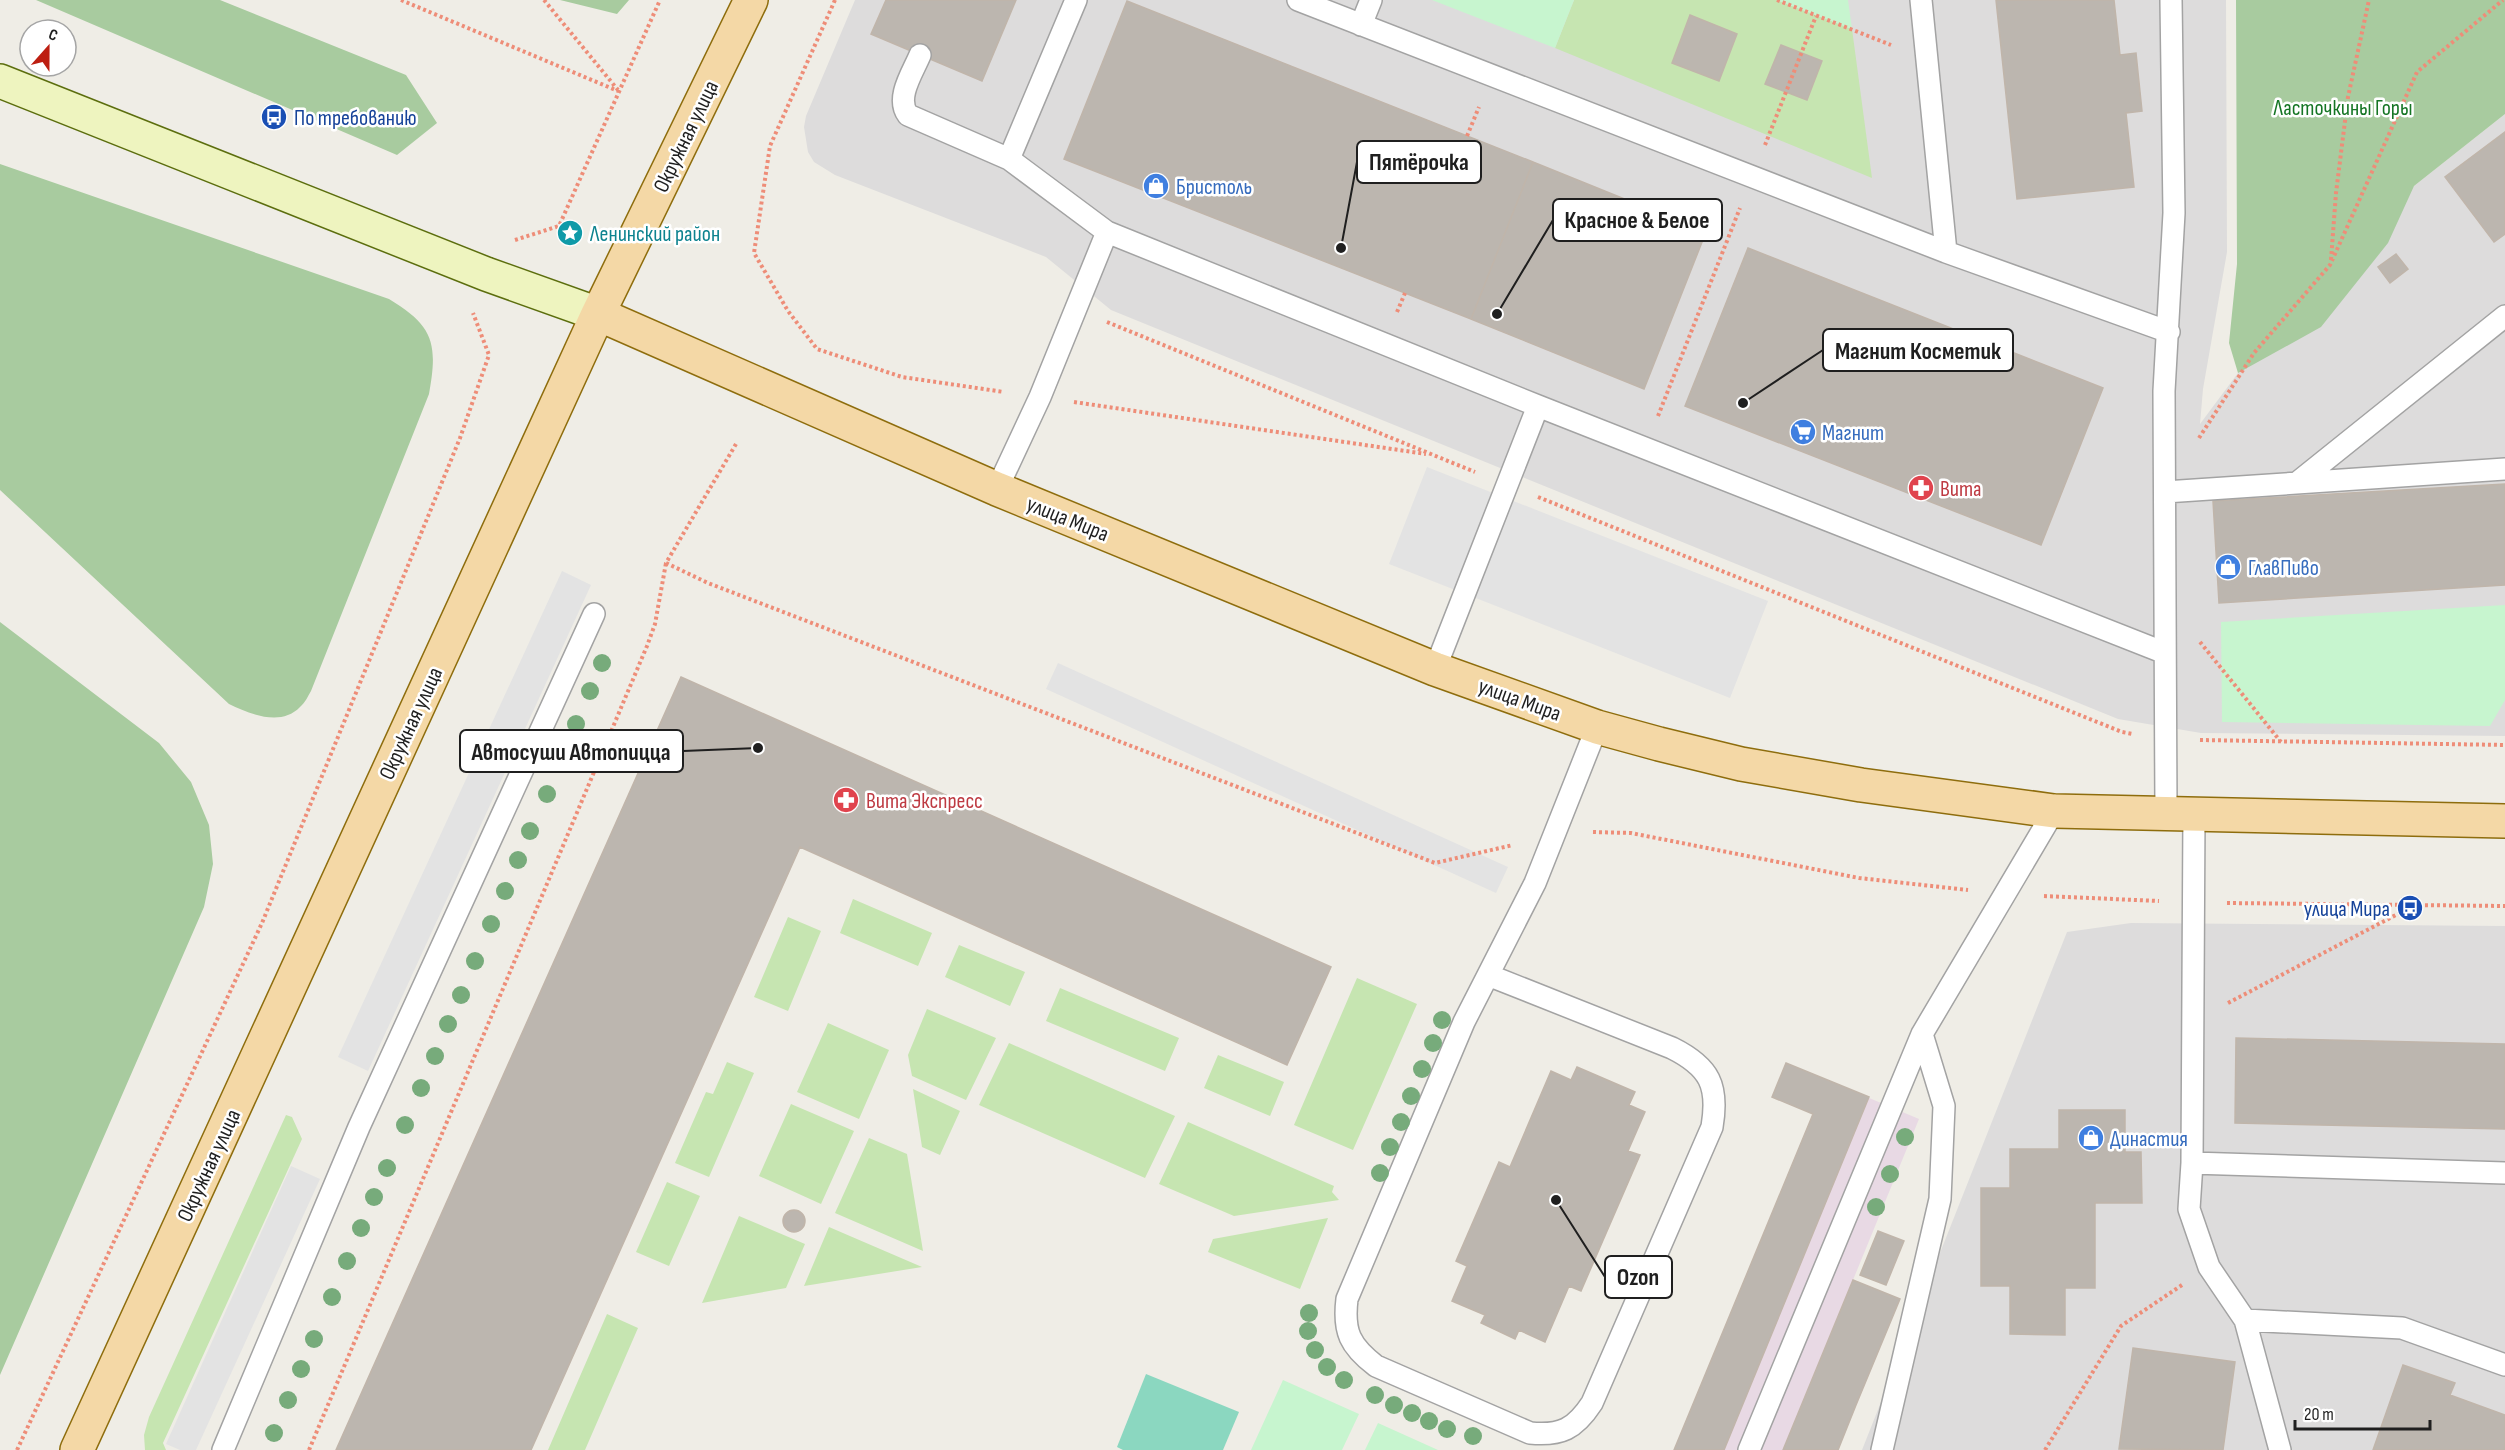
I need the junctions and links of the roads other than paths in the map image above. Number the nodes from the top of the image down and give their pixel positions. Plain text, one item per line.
1 (751, 0) edge
2 (1077, 0) edge
3 (1298, 0) edge
4 (1371, 0) edge
5 (1921, 0) edge
6 (2171, 0) edge
7 (1361, 25) junction
8 (920, 55) dead end
9 (0, 81) edge
10 (1010, 159) junction
11 (1107, 232) junction
12 (1946, 252) junction
13 (598, 314) junction
14 (2505, 316) edge
15 (2169, 332) junction
16 (1538, 406) junction
17 (2505, 469) edge
18 (2298, 482) junction
19 (997, 489) junction
20 (2165, 492) junction
21 (594, 614) dead end
22 (2165, 653) junction
23 (1435, 669) junction
24 (1597, 727) junction
25 (2054, 811) junction
26 (2180, 813) junction
27 (2505, 821) edge
28 (1488, 975) junction
29 (1922, 1034) junction
30 (2192, 1162) junction
31 (2505, 1173) edge
32 (2245, 1320) junction
33 (2505, 1365) edge
34 (76, 1450) edge
35 (223, 1450) edge
36 (1749, 1450) edge
37 (1882, 1450) edge
38 (2280, 1450) edge

1 - 13 main road, Окружная улица
2 - 10 lane
3 - 7 lane
4 - 7 lane
5 - 12 lane
6 - 15 lane
7 - 12 lane
8 - 10 lane
9 - 13 main road
10 - 11 lane
11 - 16 lane
11 - 19 lane
12 - 15 lane
13 - 19 main road, улица Мира
13 - 34 main road, Окружная улица
14 - 18 lane
15 - 20 lane
16 - 22 lane
16 - 23 lane
17 - 18 lane
18 - 20 lane
19 - 23 main road, улица Мира
20 - 22 lane
21 - 35 lane
22 - 26 lane
23 - 24 main road, улица Мира
24 - 25 main road, улица Мира
24 - 28 lane
25 - 26 main road, улица Мира
25 - 29 lane
26 - 27 main road, улица Мира
26 - 30 lane
28 - 28 lane
29 - 36 lane
29 - 37 lane
30 - 31 lane
30 - 32 lane
32 - 33 lane
32 - 38 lane

